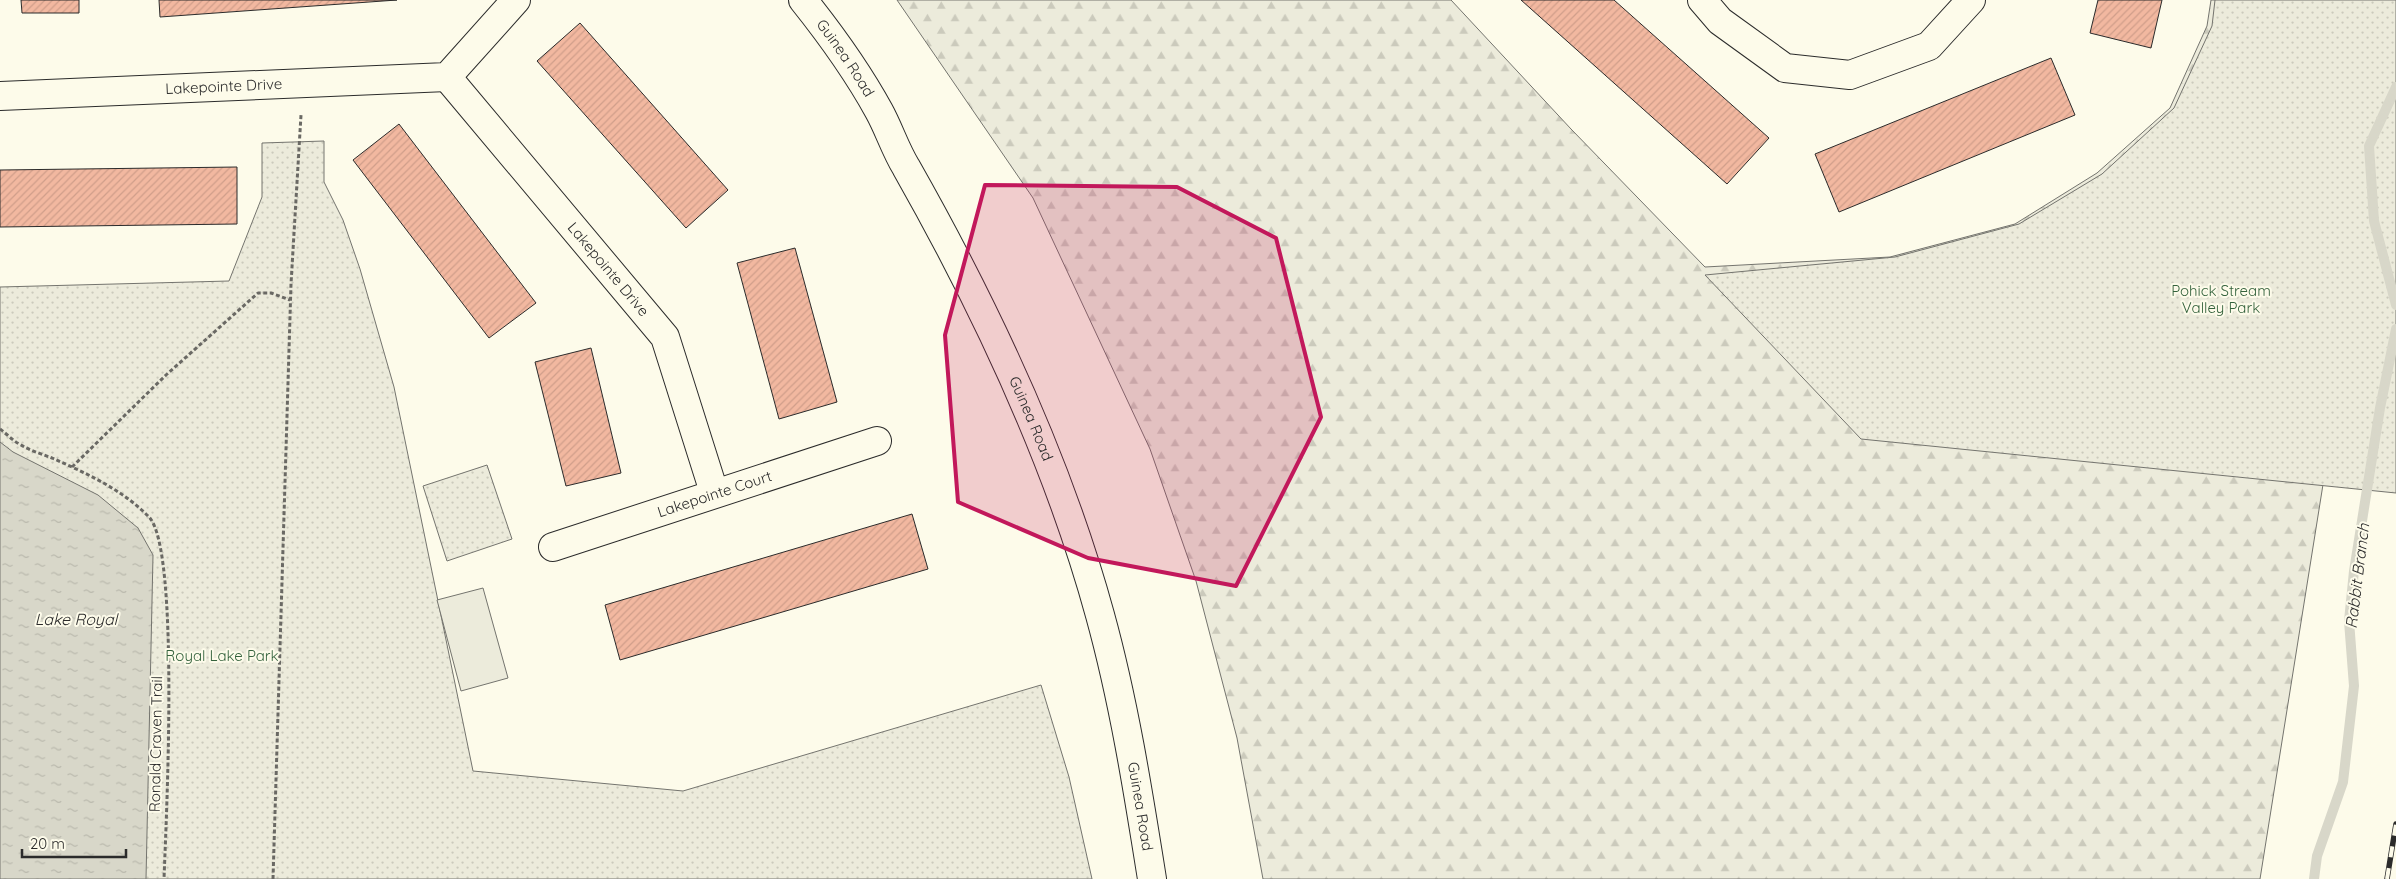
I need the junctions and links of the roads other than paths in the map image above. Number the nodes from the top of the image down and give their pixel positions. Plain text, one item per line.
1 (516, 0) edge
2 (803, 0) edge
3 (1702, 0) edge
4 (1971, 0) edge
5 (446, 77) junction
6 (0, 96) edge
7 (877, 441) dead end
8 (714, 492) junction
9 (553, 547) dead end
10 (1152, 879) edge

1 - 5 street
2 - 10 street, Guinea Road
3 - 4 street
5 - 6 street, Lakepointe Drive
5 - 8 street, Lakepointe Drive
7 - 8 street, Lakepointe Court
8 - 9 street, Lakepointe Court

